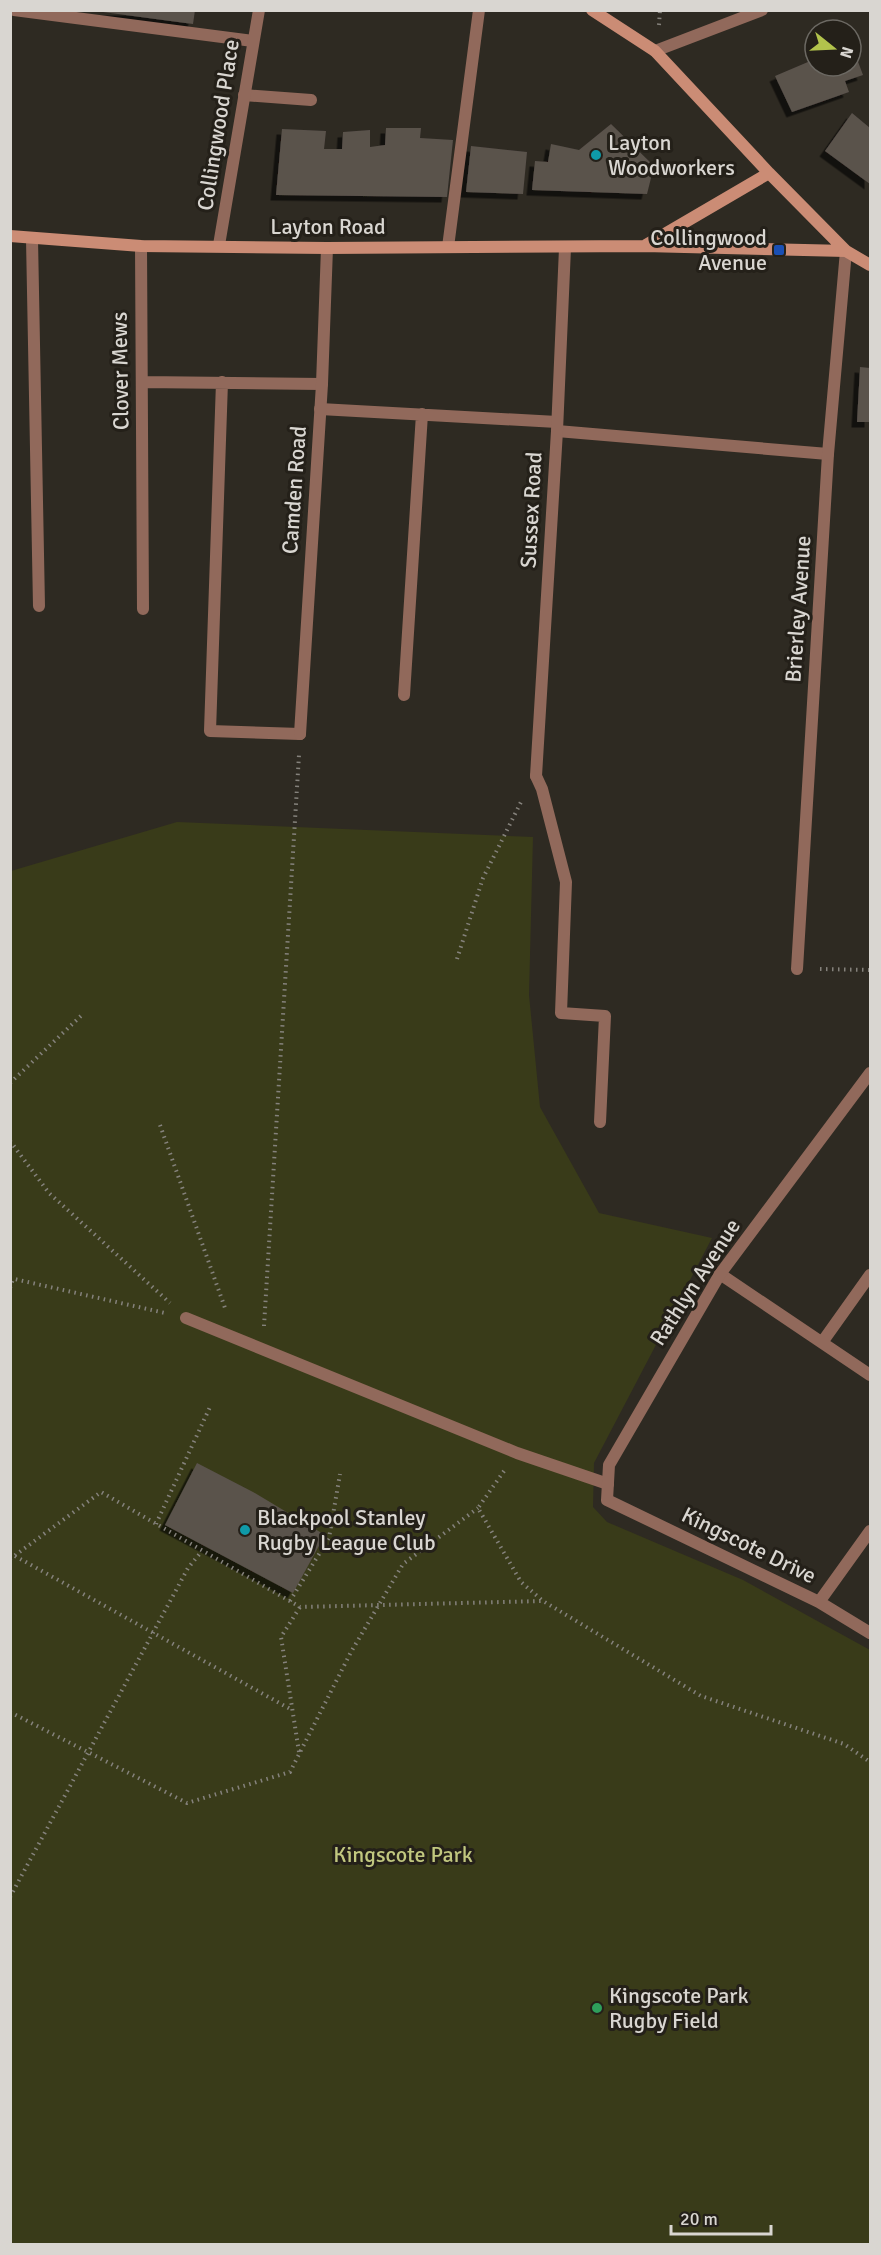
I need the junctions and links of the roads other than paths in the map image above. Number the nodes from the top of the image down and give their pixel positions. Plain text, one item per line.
1 (14, 10) edge
2 (259, 10) edge
3 (479, 10) edge
4 (592, 10) edge
5 (762, 10) edge
6 (253, 41) junction
7 (655, 51) junction
8 (244, 95) junction
9 (311, 100) dead end
10 (769, 173) junction
11 (10, 236) edge
12 (33, 239) junction
13 (141, 246) junction
14 (219, 246) junction
15 (645, 246) junction
16 (448, 247) junction
17 (327, 248) junction
18 (565, 248) junction
19 (846, 251) junction
20 (870, 265) edge
21 (142, 382) junction
22 (222, 382) junction
23 (322, 384) junction
24 (320, 409) junction
25 (422, 414) junction
26 (557, 427) junction
27 (828, 454) junction
28 (39, 606) dead end
29 (143, 609) dead end
30 (404, 695) dead end
31 (797, 969) road end
32 (870, 1073) edge
33 (600, 1122) dead end
34 (720, 1274) junction
35 (870, 1275) edge
36 (186, 1318) road end
37 (823, 1341) junction
38 (870, 1375) edge
39 (608, 1484) junction
40 (607, 1500) joint
41 (870, 1531) edge
42 (819, 1602) junction
43 (870, 1632) edge

1 - 6 street
2 - 6 street, Collingwood Place
3 - 16 street
4 - 7 street
5 - 7 street
6 - 8 street, Collingwood Place
7 - 10 street
8 - 9 street
8 - 14 street, Collingwood Place
10 - 15 street, Layton Road
10 - 19 street, Layton Road
11 - 12 street, Layton Road
12 - 13 street, Layton Road
12 - 28 street
13 - 14 street, Layton Road
13 - 21 street, Clover Mews
14 - 17 street, Layton Road
15 - 18 street, Layton Road
15 - 19 street, Layton Road
16 - 17 street, Layton Road
16 - 18 street, Layton Road
17 - 23 street, Camden Road
18 - 26 street, Sussex Road
19 - 20 street, Layton Road
19 - 27 street, Brierley Avenue
21 - 22 street
21 - 29 street, Clover Mews
22 - 23 street
22 - 24 street, Camden Road
23 - 24 street, Camden Road
24 - 25 street
25 - 26 street
25 - 30 street
26 - 27 street
26 - 33 street, Sussex Road
27 - 31 street, Brierley Avenue
32 - 34 street, Rathlyn Avenue
34 - 37 street
34 - 39 street, Rathlyn Avenue
35 - 37 street
36 - 39 street
37 - 38 street
39 - 40 street, Rathlyn Avenue
40 - 42 street, Kingscote Drive
41 - 42 street
42 - 43 street, Kingscote Drive

